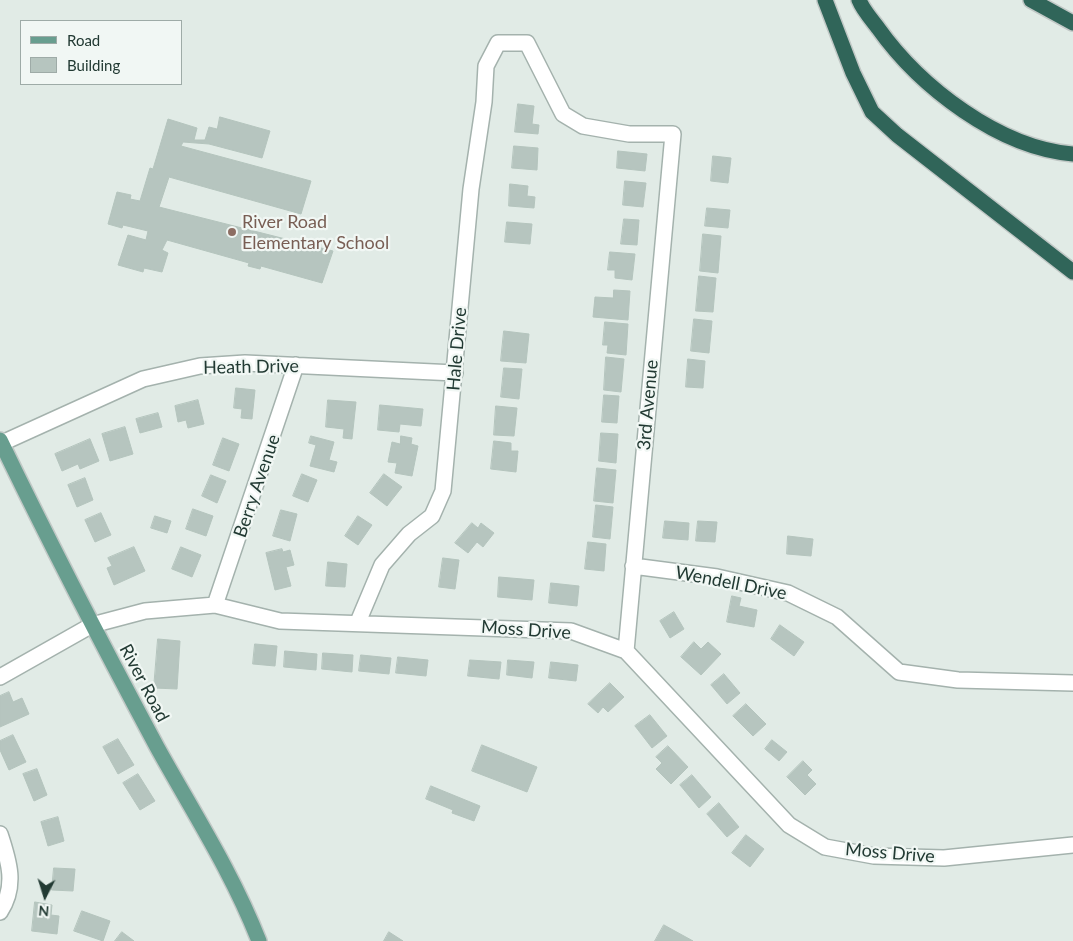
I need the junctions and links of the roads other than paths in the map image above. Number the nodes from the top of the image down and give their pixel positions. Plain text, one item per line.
1 (825, 0) edge
2 (859, 0) edge
3 (1031, 0) edge
4 (1073, 23) edge
5 (494, 50) joint
6 (1073, 154) edge
7 (1073, 272) edge
8 (296, 365) junction
9 (455, 373) junction
10 (1, 442) edge
11 (633, 566) junction
12 (215, 605) junction
13 (358, 622) junction
14 (92, 625) junction
15 (626, 651) junction
16 (0, 677) edge
17 (1073, 684) edge
18 (0, 834) edge
19 (1073, 845) edge
20 (0, 912) edge
21 (259, 941) edge

1 - 7 highway
2 - 6 highway
3 - 4 highway
5 - 9 street, Hale Drive
5 - 11 street, 3rd Avenue
8 - 9 street, Heath Drive
8 - 10 street, Heath Drive
8 - 12 street, Berry Avenue
9 - 13 street, Hale Drive
10 - 14 main road, River Road
11 - 15 street, 3rd Avenue
11 - 17 street, Wendell Drive
12 - 13 street, Moss Drive
12 - 14 street, Moss Drive
13 - 15 street, Moss Drive
14 - 16 street, Moss Drive
14 - 21 main road, River Road
15 - 19 street, Moss Drive
18 - 20 street

